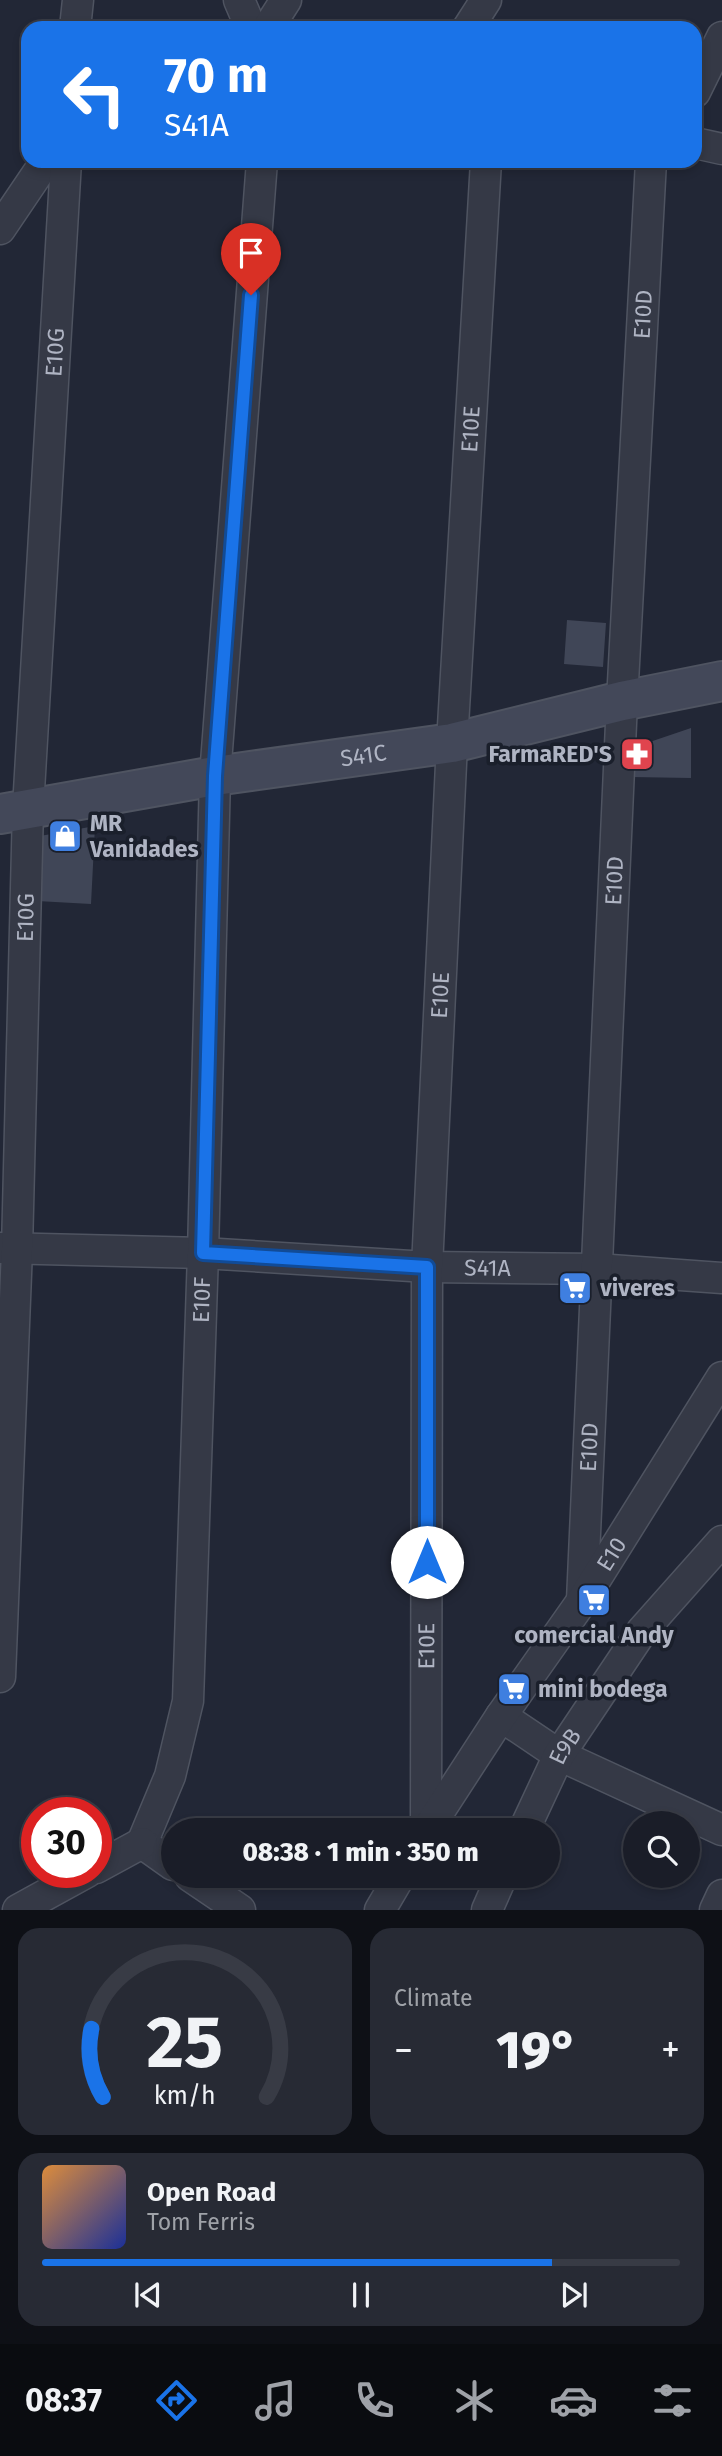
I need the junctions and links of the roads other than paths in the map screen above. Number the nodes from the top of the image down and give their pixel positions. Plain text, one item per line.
1 (78, 0) edge
2 (239, 0) edge
3 (286, 0) edge
4 (486, 0) edge
5 (76, 21) edge
6 (248, 21) edge
7 (272, 21) edge
8 (472, 21) edge
9 (722, 37) edge
10 (702, 78) edge
11 (702, 145) edge
12 (722, 149) edge
13 (41, 168) edge
14 (65, 168) edge
15 (261, 168) edge
16 (486, 168) edge
17 (651, 168) edge
18 (0, 229) edge
19 (722, 681) edge
20 (622, 701) junction
21 (452, 743) junction
22 (215, 776) junction
23 (14, 811) edge
24 (9, 1249) edge
25 (203, 1253) junction
26 (427, 1267) junction
27 (597, 1269) junction
28 (722, 1278) edge
29 (722, 1377) edge
30 (722, 1541) edge
31 (582, 1601) junction
32 (0, 1677) edge
33 (501, 1716) junction
34 (559, 1755) junction
35 (427, 1818) edge
36 (435, 1818) edge
37 (530, 1818) edge
38 (722, 1830) edge
39 (142, 1843) junction
40 (161, 1856) edge
41 (112, 1859) edge
42 (58, 1888) edge
43 (208, 1888) edge
44 (393, 1888) edge
45 (497, 1888) edge
46 (722, 1895) edge
47 (18, 1910) edge
48 (240, 1910) edge
49 (380, 1910) edge
50 (487, 1910) edge
51 (715, 1910) edge

1 - 5 street
2 - 6 street
3 - 7 street
4 - 8 street
9 - 10 street
11 - 12 street
13 - 18 street
14 - 23 street, E10G
15 - 22 street, E10F
16 - 21 street, E10E
17 - 20 street, E10D
19 - 20 street, S41C
20 - 21 street, S41C
20 - 27 street, E10D
21 - 22 street, S41C
21 - 26 street, E10E
22 - 23 street, S41C
22 - 25 street, E10F
23 - 24 street, E10G
24 - 25 street, S41A
24 - 32 street, E10G
25 - 26 street, S41A
25 - 39 street, E10F
26 - 27 street, S41A
26 - 35 street, E10E
27 - 28 street, S41A
27 - 31 street, E10D
29 - 31 street, E10
30 - 34 street, E9B
31 - 33 street, E10
33 - 34 street
33 - 36 street, E10
34 - 37 street, E9B
34 - 38 street
39 - 40 street
39 - 41 street
42 - 47 street
43 - 48 street
44 - 49 street
45 - 50 street
46 - 51 street

